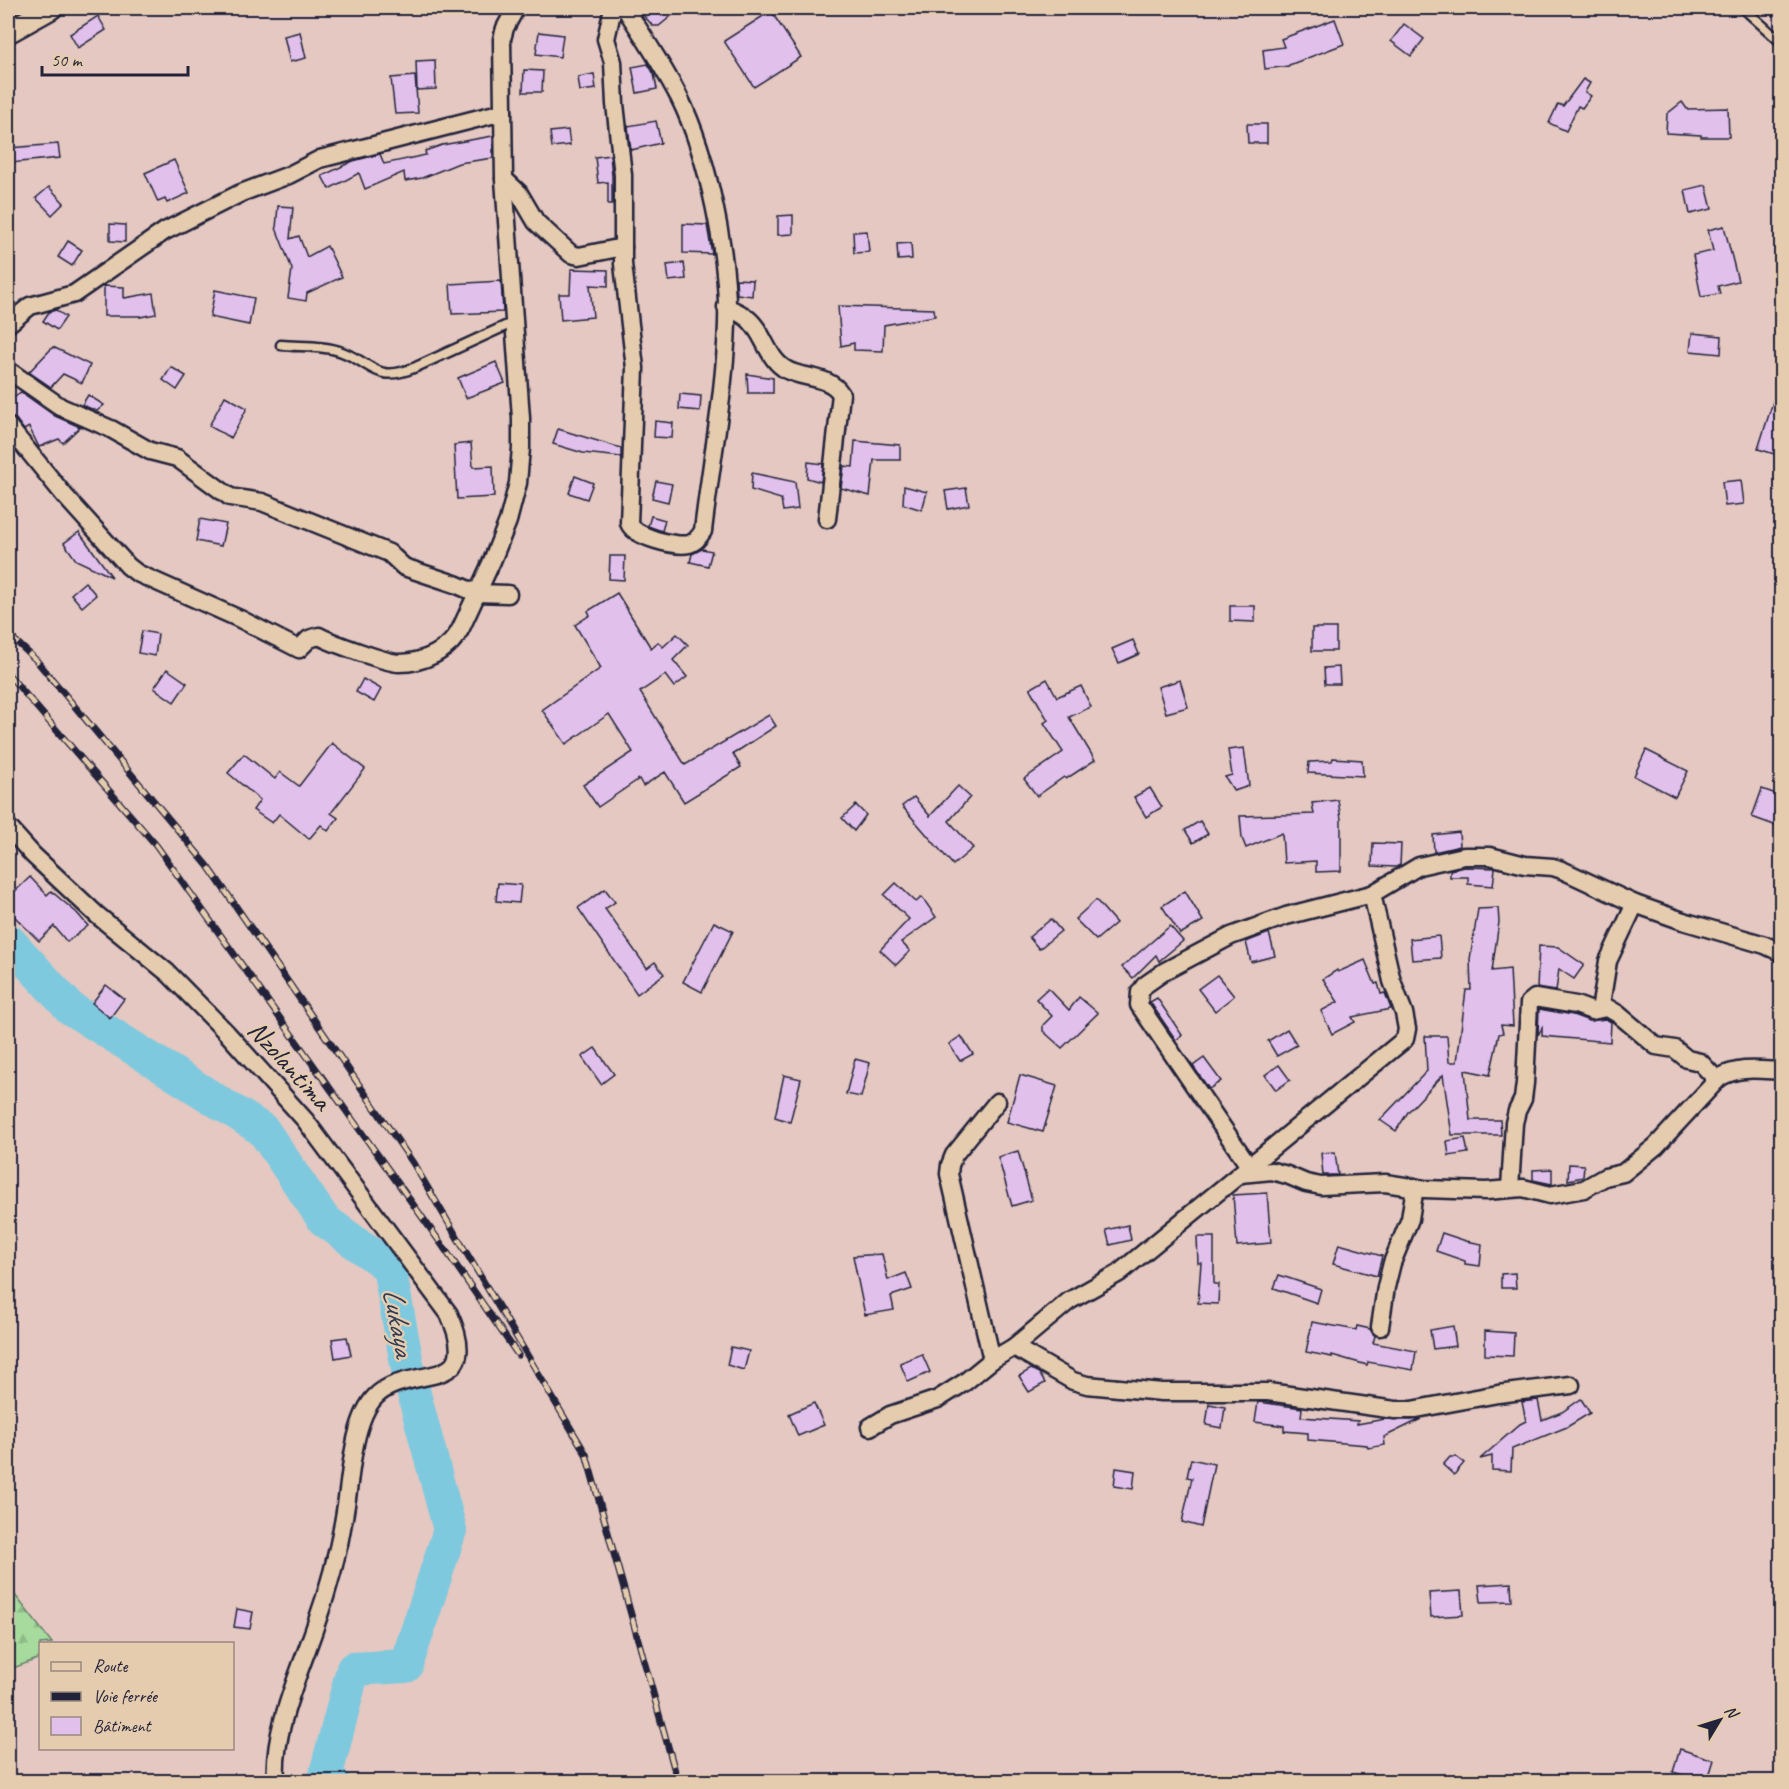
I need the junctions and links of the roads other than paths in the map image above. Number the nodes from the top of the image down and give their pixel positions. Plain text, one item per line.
1 (51, 8) edge
2 (516, 8) edge
3 (613, 8) edge
4 (625, 8) edge
5 (1743, 8) edge
6 (8, 32) edge
7 (1782, 43) edge
8 (503, 112) junction
9 (504, 179) junction
10 (623, 247) junction
11 (726, 307) junction
12 (515, 322) junction
13 (8, 324) edge
14 (281, 345) dead end
15 (8, 370) edge
16 (8, 426) edge
17 (827, 519) dead end
18 (476, 593) junction
19 (508, 594) dead end
20 (8, 827) edge
21 (1372, 894) junction
22 (1635, 904) junction
23 (1782, 953) edge
24 (1606, 1008) junction
25 (1782, 1071) edge
26 (1717, 1080) junction
27 (997, 1102) dead end
28 (1244, 1170) junction
29 (1415, 1187) junction
30 (1510, 1188) junction
31 (1380, 1327) dead end
32 (1014, 1347) junction
33 (992, 1360) junction
34 (1570, 1384) dead end
35 (870, 1427) dead end
36 (276, 1782) edge

1 - 6 street
2 - 8 street
3 - 10 street
4 - 11 street
5 - 7 lane
8 - 9 street
8 - 13 street
9 - 10 street
9 - 12 street
10 - 11 street
11 - 17 street
12 - 14 lane
12 - 18 street
15 - 18 street
16 - 18 street
18 - 19 street
20 - 36 street, Nzolantima
21 - 22 street
21 - 28 street
21 - 28 street
22 - 23 street
22 - 24 street
24 - 26 street
24 - 30 street
25 - 26 street
26 - 30 street
27 - 33 street
28 - 29 street
28 - 32 street
29 - 30 street
29 - 31 street
32 - 33 street
32 - 34 street
33 - 35 street

